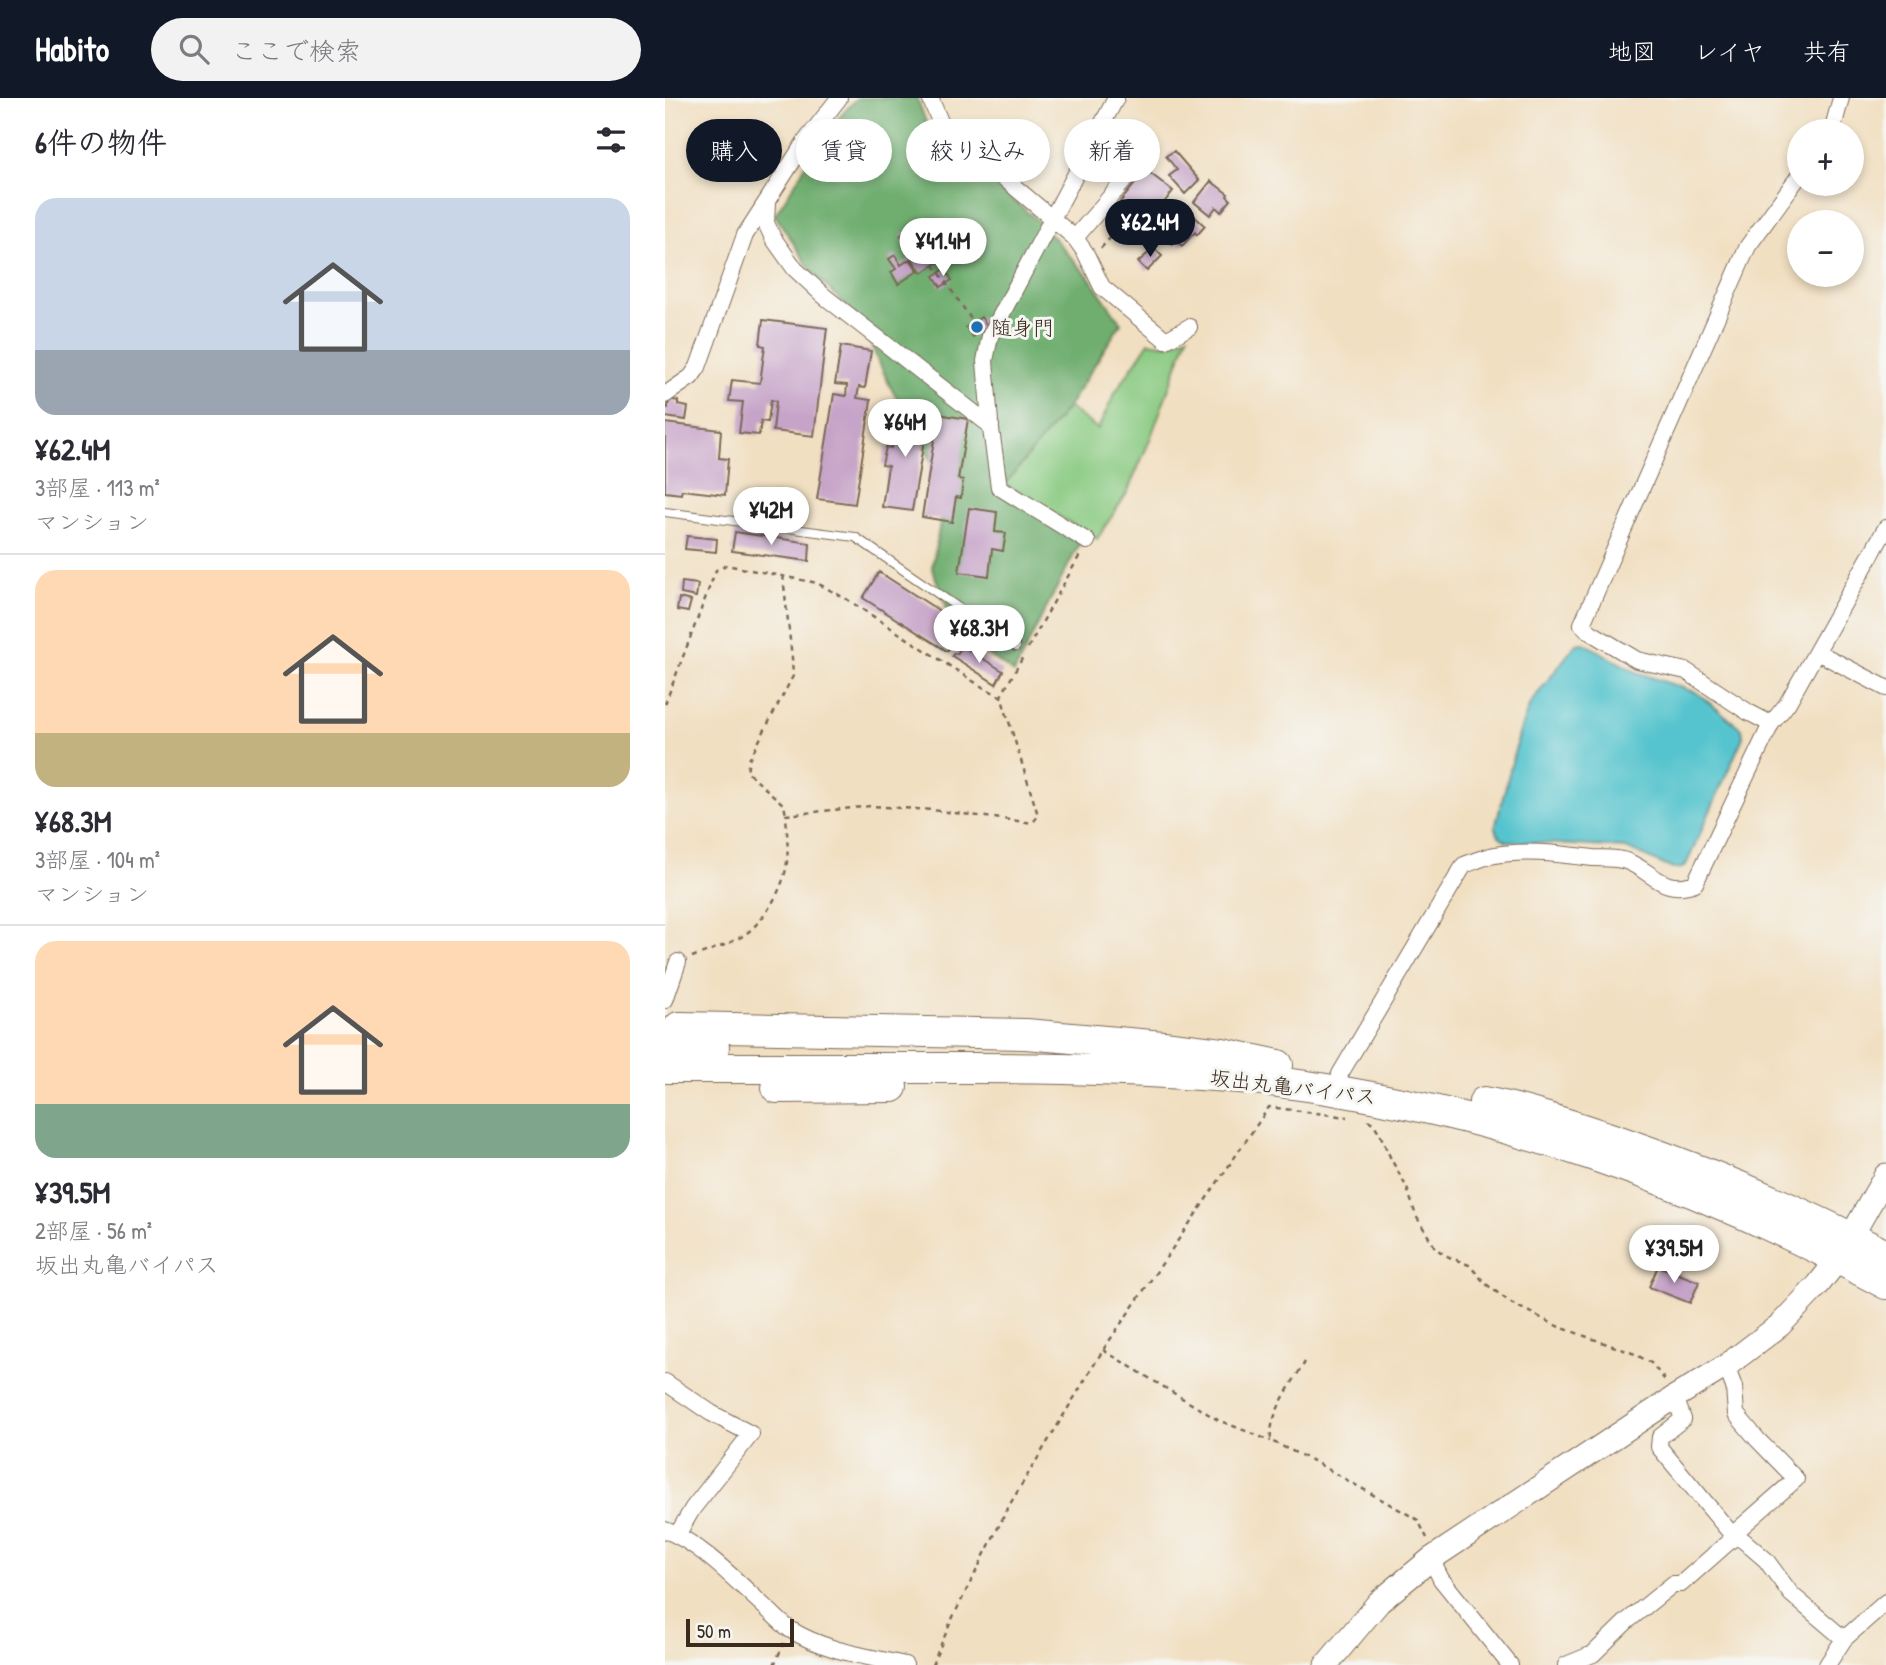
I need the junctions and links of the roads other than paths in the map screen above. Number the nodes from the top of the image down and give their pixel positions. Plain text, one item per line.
1 (839, 98) edge
2 (930, 98) edge
3 (1116, 98) edge
4 (1841, 98) edge
5 (1835, 119) edge
6 (1123, 182) edge
7 (1787, 192) edge
8 (767, 200) junction
9 (1052, 219) junction
10 (1075, 238) junction
11 (1189, 327) dead end
12 (665, 395) edge
13 (991, 426) junction
14 (665, 512) edge
15 (1886, 528) edge
16 (1087, 541) road end
17 (1016, 647) dead end
18 (1817, 652) junction
19 (1886, 688) edge
20 (1771, 724) junction
21 (678, 962) road end
22 (665, 1000) edge
23 (665, 1026) edge
24 (665, 1047) edge
25 (1278, 1065) junction
26 (665, 1068) edge
27 (1197, 1075) junction
28 (665, 1087) edge
29 (1353, 1096) junction
30 (1886, 1175) edge
31 (1844, 1247) junction
32 (1886, 1255) edge
33 (1886, 1284) edge
34 (1726, 1366) junction
35 (665, 1382) edge
36 (1675, 1397) junction
37 (671, 1533) edge
38 (1735, 1535) junction
39 (1430, 1559) junction
40 (1886, 1602) edge
41 (1845, 1639) junction
42 (905, 1665) edge
43 (1326, 1665) edge
44 (1510, 1665) edge
45 (1566, 1665) edge
46 (1827, 1665) edge

1 - 8 street
2 - 9 street
3 - 9 street
4 - 5 street
6 - 10 street
7 - 20 street
8 - 12 street
8 - 13 street
9 - 10 street
9 - 13 street
10 - 11 street
13 - 16 street
14 - 17 lane
15 - 18 street
18 - 19 street
18 - 20 street
20 - 29 street
21 - 22 street
23 - 25 highway
24 - 25 highway, 坂出丸亀バイパス
25 - 29 highway, 坂出丸亀バイパス
26 - 27 highway, 坂出丸亀バイパス
27 - 28 highway
27 - 29 highway, 坂出丸亀バイパス
29 - 31 highway, 坂出丸亀バイパス
30 - 31 street
31 - 32 highway, 坂出丸亀バイパス
31 - 33 highway, 坂出丸亀バイパス
31 - 34 street
34 - 36 street
34 - 38 street
35 - 37 street
36 - 38 street
36 - 39 street
37 - 42 street
38 - 41 street
38 - 45 street
39 - 43 street
39 - 44 street
40 - 41 street
41 - 46 street

